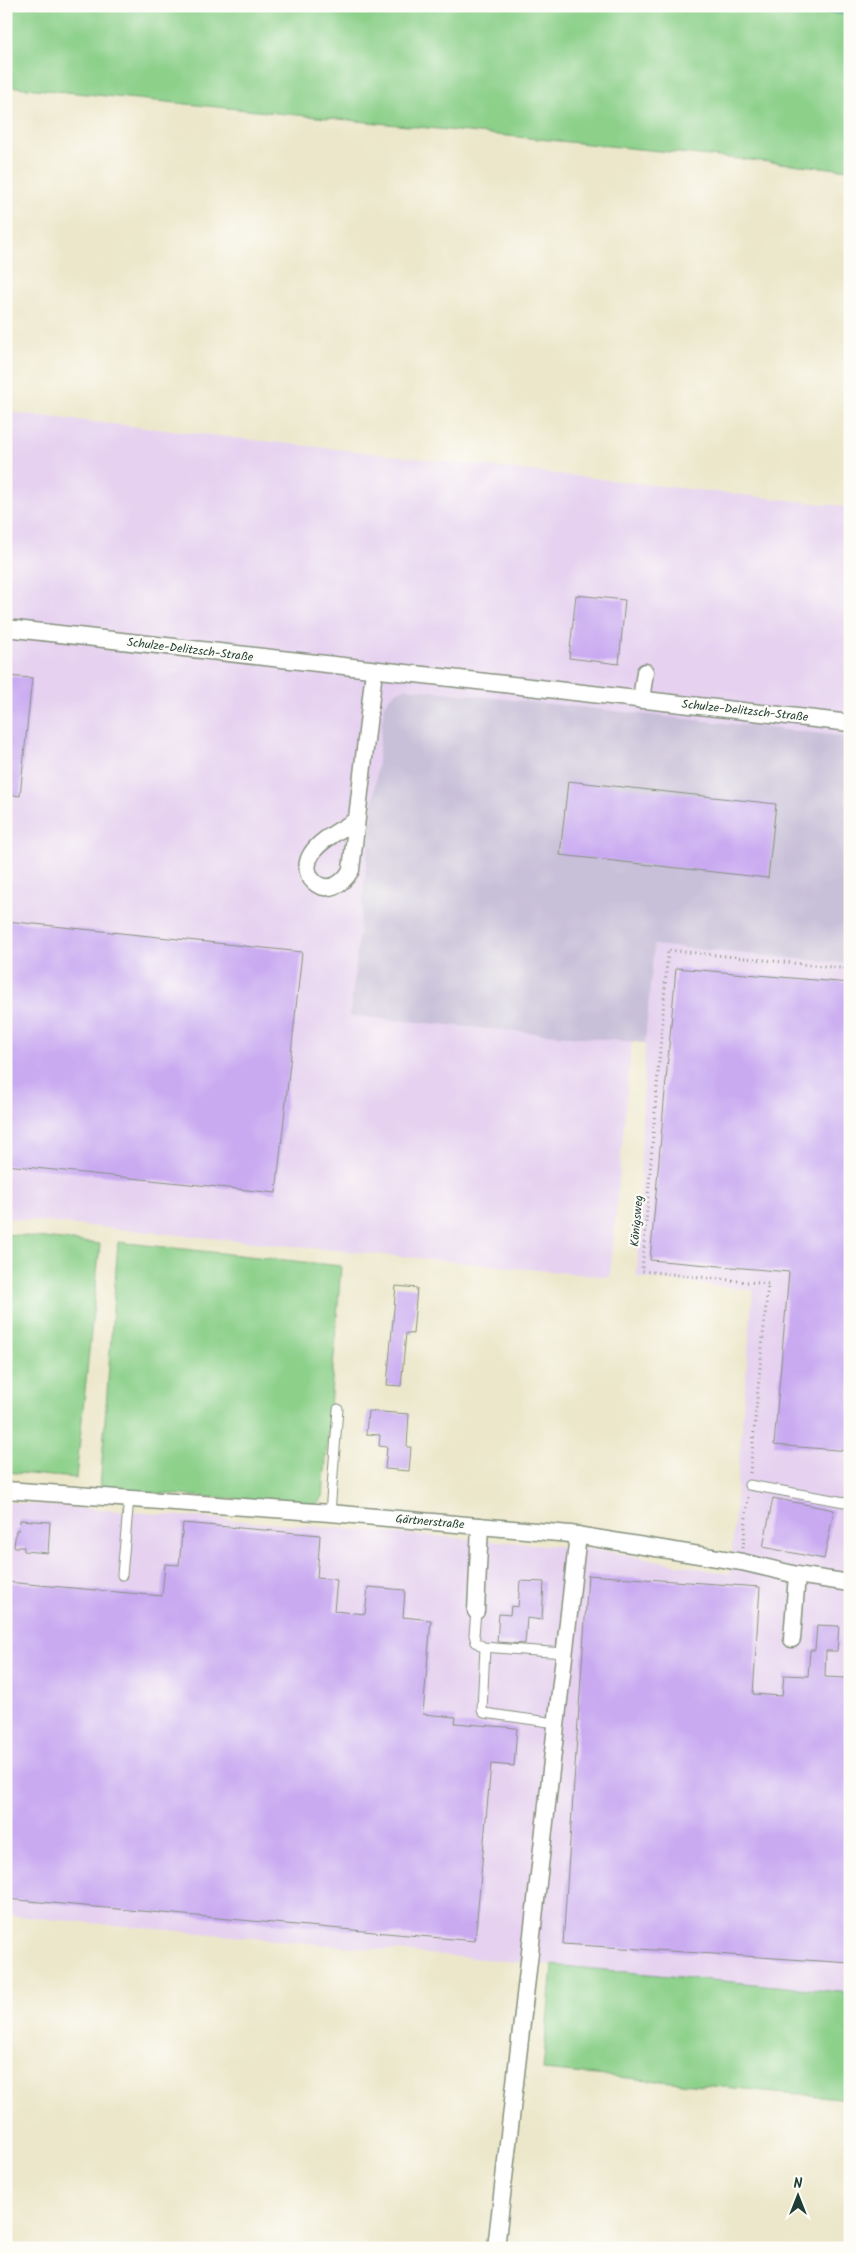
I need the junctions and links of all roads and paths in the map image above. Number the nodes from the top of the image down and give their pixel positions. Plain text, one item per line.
1 (6, 628) edge
2 (374, 671) junction
3 (644, 672) dead end
4 (640, 700) junction
5 (850, 723) edge
6 (356, 820) dead end
7 (850, 969) edge
8 (338, 1409) dead end
9 (749, 1485) junction
10 (6, 1490) edge
11 (129, 1498) junction
12 (850, 1503) edge
13 (330, 1513) junction
14 (480, 1526) junction
15 (578, 1535) junction
16 (742, 1562) junction
17 (122, 1575) dead end
18 (797, 1575) junction
19 (850, 1582) edge
20 (476, 1611) joint
21 (792, 1639) dead end
22 (486, 1648) junction
23 (564, 1653) junction
24 (556, 1723) junction
25 (496, 2248) edge

1 - 2 street, Schulze-Delitzsch-Straße
2 - 4 street, Schulze-Delitzsch-Straße
2 - 6 street
3 - 4 street
4 - 5 street, Schulze-Delitzsch-Straße
7 - 9 path, Königsweg
8 - 13 lane
9 - 12 lane
9 - 16 path, Königsweg
10 - 11 street, Gärtnerstraße
11 - 13 street, Gärtnerstraße
11 - 17 lane
13 - 14 street, Gärtnerstraße
14 - 15 street, Gärtnerstraße
14 - 20 street
15 - 16 street, Gärtnerstraße
15 - 23 street
16 - 18 street, Gärtnerstraße
18 - 19 street, Gärtnerstraße
18 - 21 street
20 - 22 lane
22 - 23 lane
22 - 24 lane
23 - 24 street
24 - 25 street

